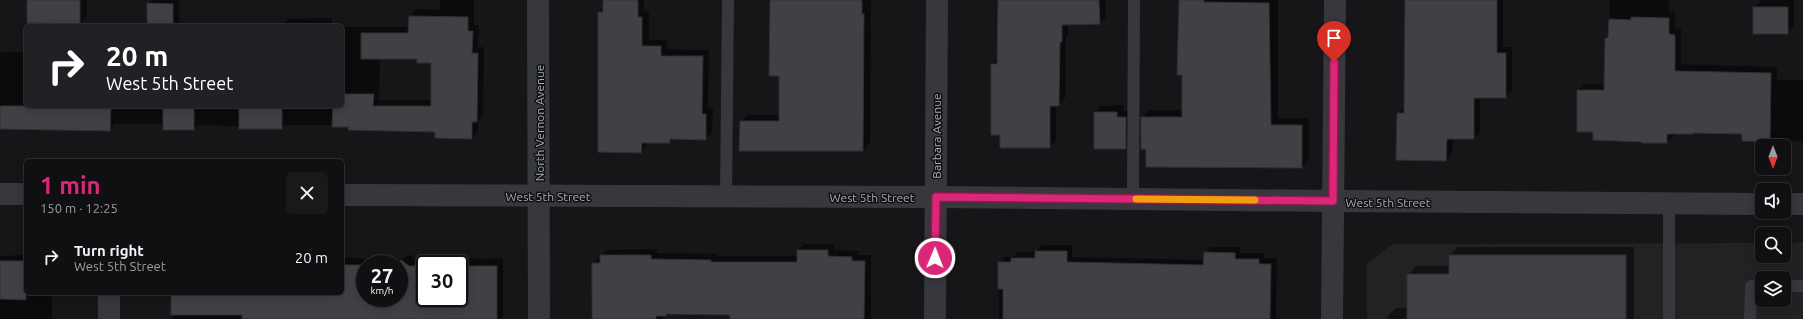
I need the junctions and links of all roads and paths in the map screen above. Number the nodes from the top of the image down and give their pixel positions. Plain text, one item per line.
1 (538, 0) edge
2 (728, 0) edge
3 (937, 0) edge
4 (1134, 0) edge
5 (1335, 0) edge
6 (0, 194) edge
7 (24, 194) edge
8 (344, 195) edge
9 (539, 196) junction
10 (726, 197) junction
11 (936, 197) junction
12 (1133, 199) junction
13 (1333, 201) junction
14 (1669, 203) junction
15 (1755, 204) edge
16 (1791, 204) edge
17 (1803, 204) edge
18 (1755, 286) edge
19 (1791, 286) edge
20 (1803, 286) edge
21 (109, 295) edge
22 (108, 319) edge
23 (539, 319) edge
24 (935, 319) edge
25 (1332, 319) edge
26 (1669, 319) edge
27 (1750, 319) edge

1 - 9 street, North Vernon Avenue
2 - 10 lane
3 - 11 street, Barbara Avenue
4 - 12 lane
5 - 13 street
6 - 7 street
8 - 9 street, West 5th Street
9 - 10 street, West 5th Street
9 - 23 street, North Vernon Avenue
10 - 11 street, West 5th Street
11 - 12 street, West 5th Street
11 - 24 street, Barbara Avenue
12 - 13 street, West 5th Street
13 - 14 street, West 5th Street
13 - 25 street
14 - 15 street, West 5th Street
14 - 26 lane
16 - 17 street
18 - 27 lane
19 - 20 lane
21 - 22 street

